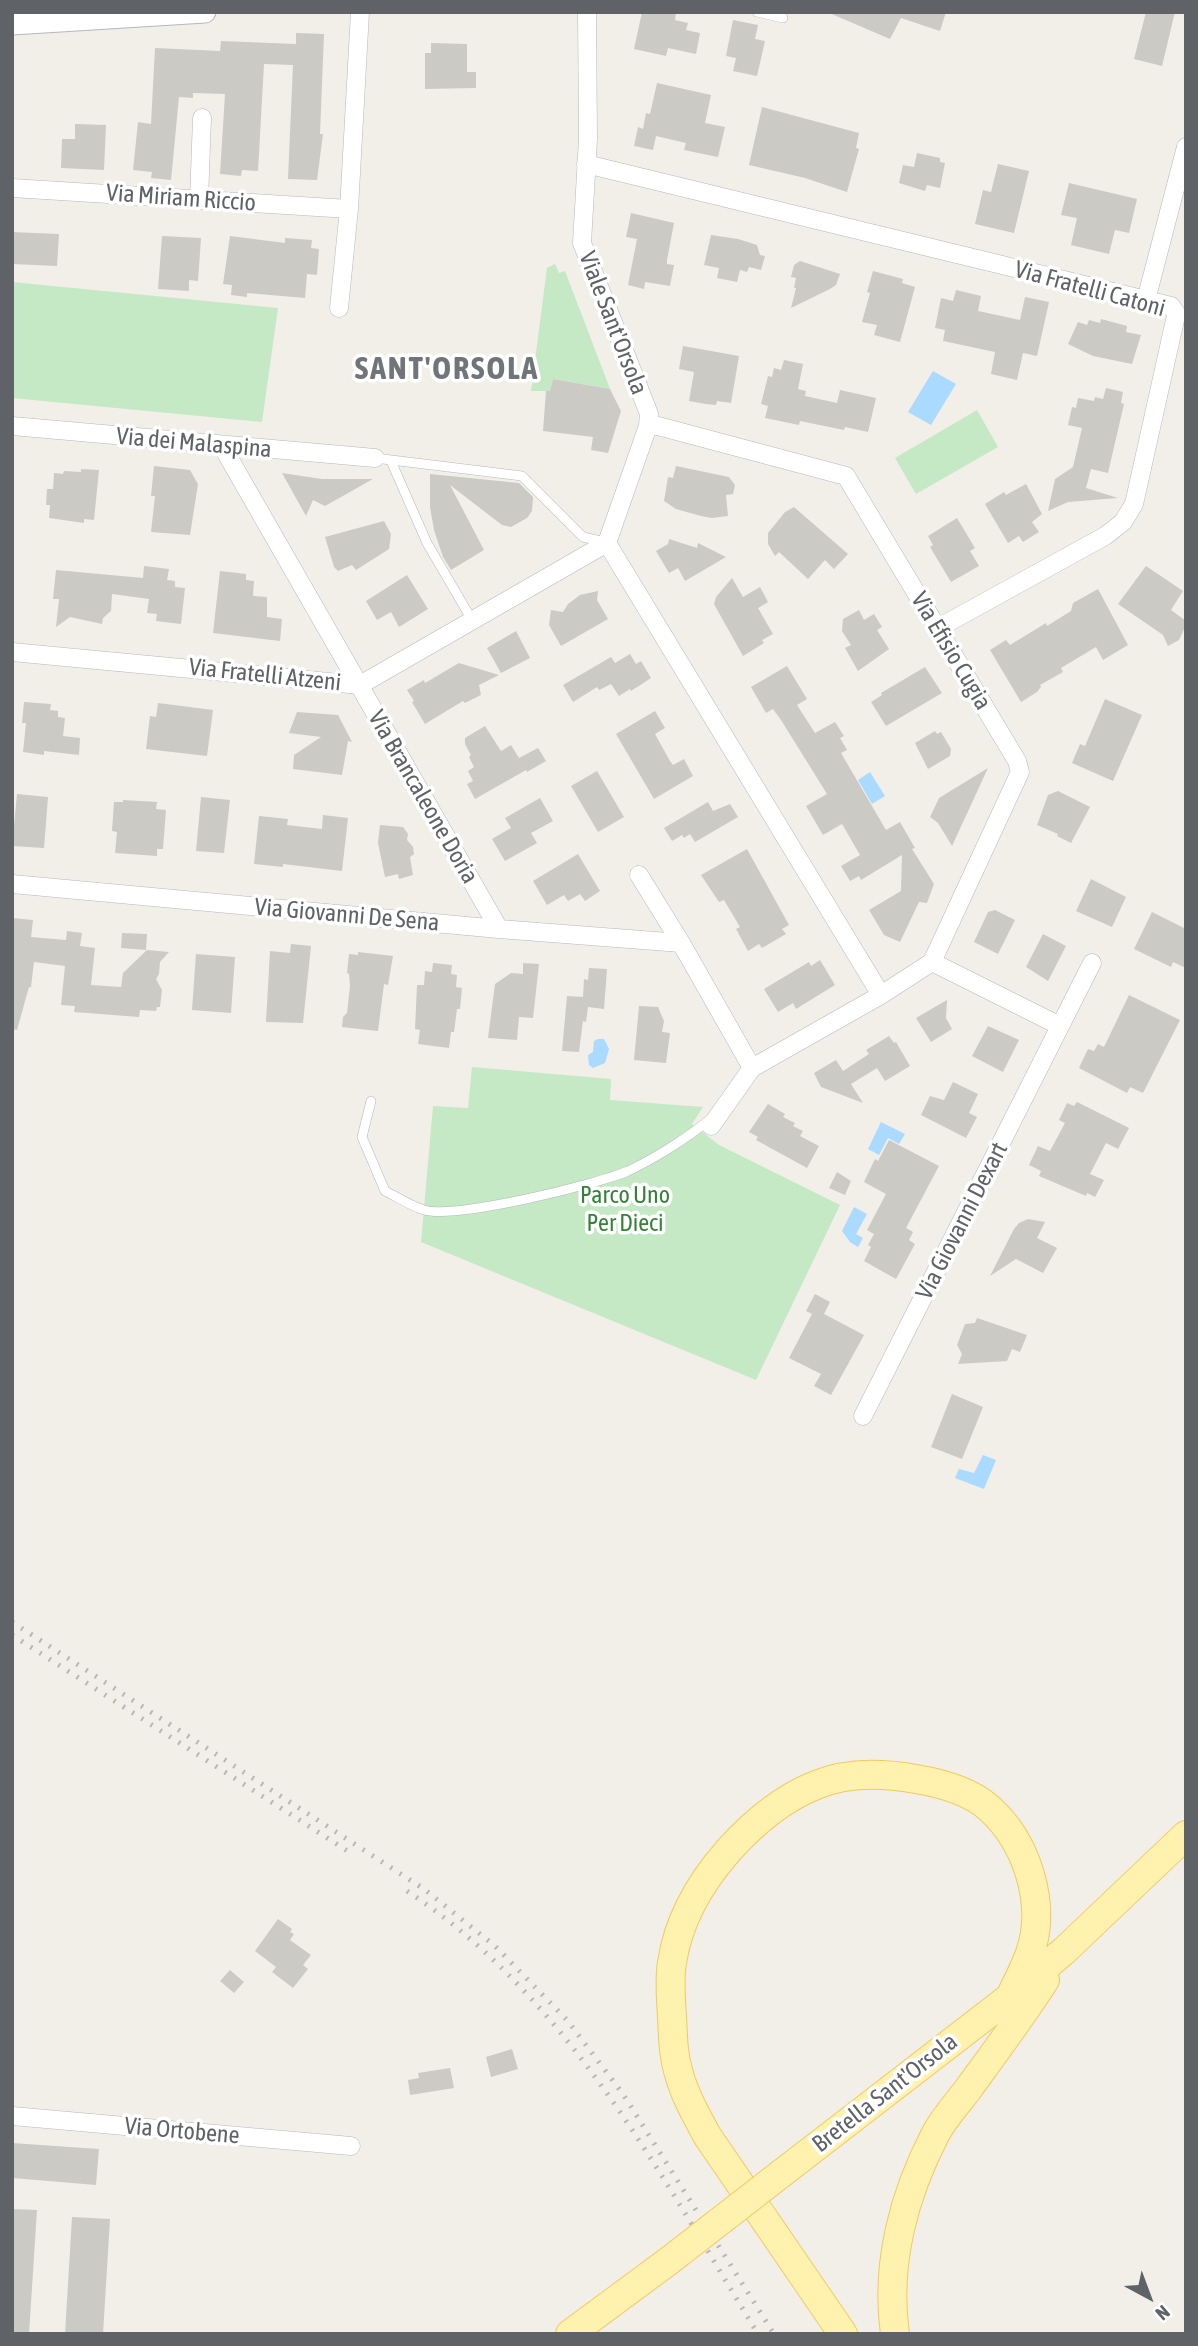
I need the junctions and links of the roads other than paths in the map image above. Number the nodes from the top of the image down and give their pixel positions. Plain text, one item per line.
1 (205, 12) edge
2 (360, 12) edge
3 (587, 12) edge
4 (757, 12) edge
5 (783, 18) dead end
6 (12, 24) edge
7 (202, 118) dead end
8 (1186, 147) edge
9 (586, 164) junction
10 (12, 188) edge
11 (200, 200) junction
12 (349, 209) junction
13 (1146, 300) junction
14 (339, 308) dead end
15 (12, 426) edge
16 (648, 426) junction
17 (222, 446) junction
18 (383, 460) junction
19 (607, 543) junction
20 (472, 620) junction
21 (938, 628) junction
22 (12, 652) edge
23 (360, 685) junction
24 (639, 875) dead end
25 (12, 884) edge
26 (499, 929) junction
27 (681, 943) junction
28 (932, 962) junction
29 (1092, 963) dead end
30 (881, 995) junction
31 (1060, 1026) junction
32 (752, 1068) junction
33 (371, 1101) dead end
34 (722, 1110) junction
35 (711, 1126) dead end
36 (863, 1416) dead end
37 (1186, 1835) edge
38 (1065, 1950) junction
39 (1010, 1997) junction
40 (12, 2116) edge
41 (351, 2146) dead end
42 (570, 2334) edge
43 (843, 2334) edge
44 (895, 2334) edge

1 - 6 street
2 - 12 street
3 - 9 street, Viale Sant'Orsola
4 - 5 lane
7 - 11 street
8 - 13 street
9 - 13 street, Via Fratelli Catoni
9 - 16 street, Viale Sant'Orsola
10 - 11 street, Via Miriam Riccio
11 - 12 street, Via Miriam Riccio
12 - 14 street
13 - 21 street, Via Fratelli Catoni
15 - 17 street, Via dei Malaspina
16 - 19 street, Viale Sant'Orsola
16 - 21 street, Via Efisio Cugia
17 - 18 street, Via dei Malaspina
17 - 23 street, Via Brancaleone Doria
18 - 19 lane
18 - 20 lane
19 - 20 street, Via Fratelli Atzeni
19 - 30 street
20 - 23 street, Via Fratelli Atzeni
21 - 28 street, Via Efisio Cugia
22 - 23 street, Via Fratelli Atzeni
23 - 26 street, Via Brancaleone Doria
24 - 27 street
25 - 26 street, Via Giovanni De Sena
26 - 27 street, Via Giovanni De Sena
27 - 32 street
28 - 30 street
28 - 31 street
29 - 31 street, Via Giovanni Dexart
30 - 32 street
31 - 36 street, Via Giovanni Dexart
32 - 34 street
33 - 34 lane
34 - 35 street
37 - 38 main road, Bretella Sant'Orsola
38 - 39 main road, Bretella Sant'Orsola
38 - 44 main road
39 - 42 main road, Bretella Sant'Orsola, bridge
39 - 43 main road
40 - 41 street, Via Ortobene

